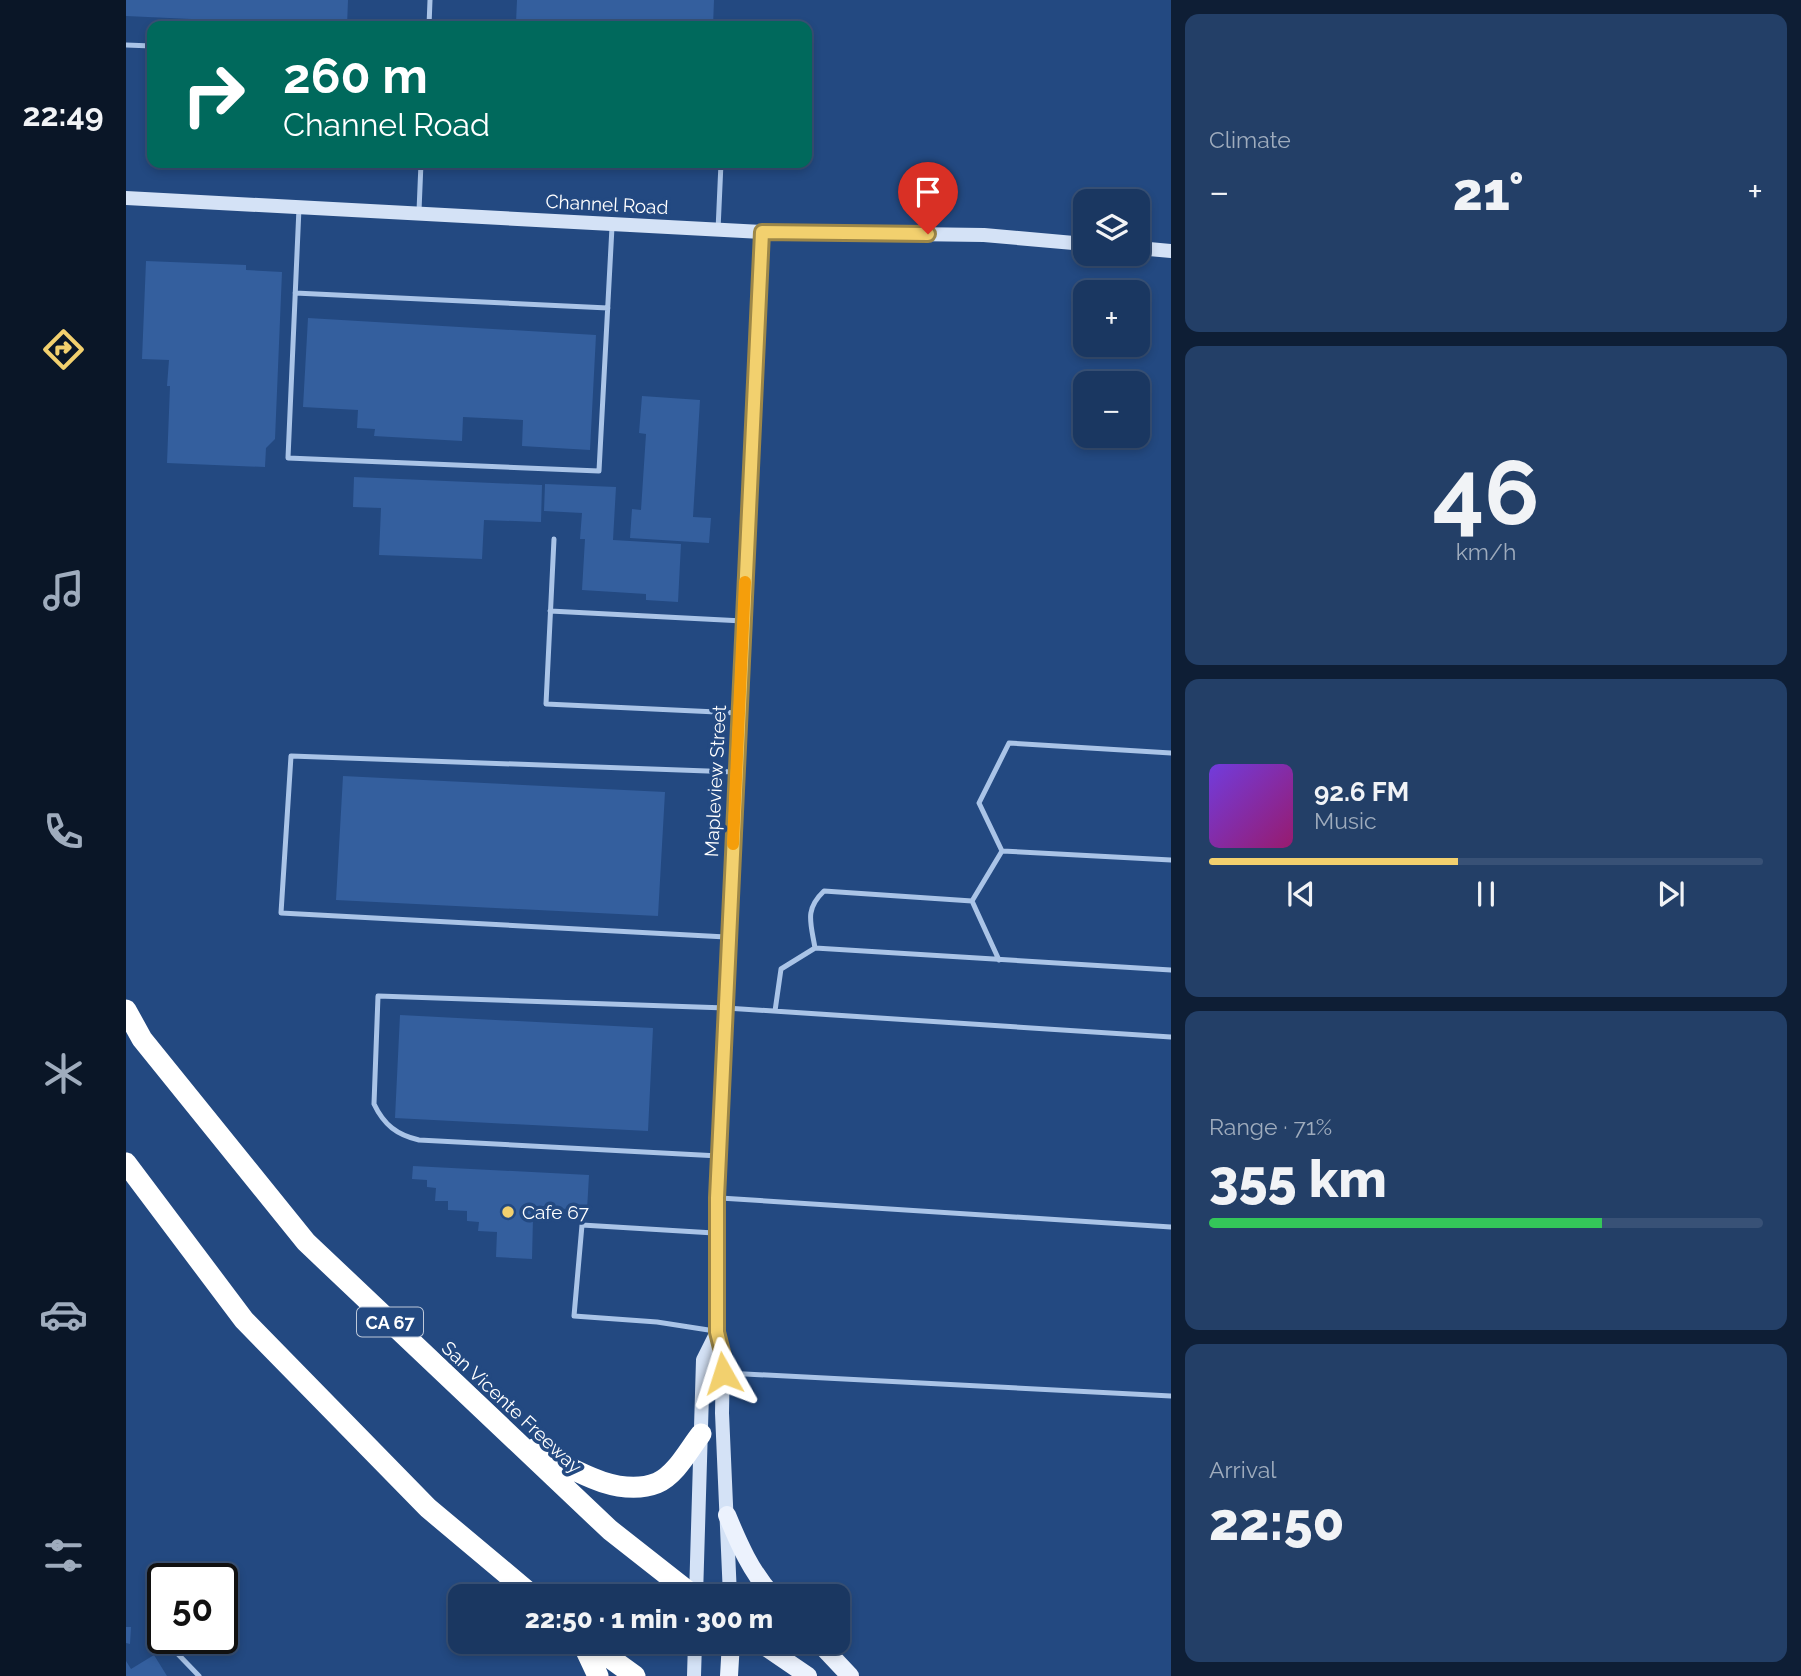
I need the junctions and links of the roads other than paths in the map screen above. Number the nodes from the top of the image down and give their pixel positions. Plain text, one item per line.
1 (430, 0) edge
2 (429, 21) edge
3 (126, 45) edge
4 (147, 46) edge
5 (421, 168) edge
6 (721, 168) edge
7 (126, 198) edge
8 (299, 207) junction
9 (418, 214) junction
10 (612, 224) junction
11 (718, 230) junction
12 (762, 232) junction
13 (1073, 243) edge
14 (1150, 249) edge
15 (1171, 251) edge
16 (295, 293) junction
17 (608, 308) junction
18 (554, 539) dead end
19 (550, 611) junction
20 (743, 621) junction
21 (739, 713) junction
22 (1171, 753) edge
23 (736, 772) junction
24 (1003, 851) junction
25 (1171, 860) edge
26 (972, 901) junction
27 (729, 937) junction
28 (815, 948) junction
29 (999, 960) junction
30 (1171, 970) edge
31 (726, 1008) junction
32 (126, 1010) edge
33 (775, 1011) junction
34 (1171, 1037) edge
35 (719, 1156) junction
36 (126, 1163) edge
37 (717, 1198) junction
38 (1171, 1227) edge
39 (717, 1233) junction
40 (717, 1332) junction
41 (723, 1373) junction
42 (1171, 1396) edge
43 (701, 1434) junction
44 (510, 1437) junction
45 (727, 1515) junction
46 (519, 1584) edge
47 (680, 1584) edge
48 (695, 1584) edge
49 (730, 1584) edge
50 (765, 1584) edge
51 (180, 1654) edge
52 (588, 1654) edge
53 (605, 1654) edge
54 (695, 1654) edge
55 (730, 1654) edge
56 (776, 1654) edge
57 (829, 1654) edge
58 (199, 1676) edge
59 (598, 1676) edge
60 (635, 1676) edge
61 (694, 1676) edge
62 (729, 1676) edge
63 (808, 1676) edge
64 (850, 1676) edge

1 - 2 lane
3 - 4 lane
5 - 9 lane
6 - 11 lane
7 - 8 main road, Channel Road
8 - 9 main road, Channel Road
8 - 16 lane
9 - 10 main road, Channel Road
10 - 11 main road, Channel Road
10 - 17 lane
11 - 12 main road, Channel Road
12 - 13 main road, Channel Road
12 - 20 main road, Mapleview Street
14 - 15 main road
16 - 17 lane
16 - 17 lane
18 - 19 lane
19 - 20 lane
19 - 21 lane
20 - 21 main road, Mapleview Street
21 - 23 main road, Mapleview Street
22 - 24 lane
23 - 27 main road, Mapleview Street
23 - 27 lane
24 - 25 lane
24 - 26 lane
26 - 28 lane
26 - 29 lane
27 - 31 main road, Mapleview Street
28 - 29 lane
28 - 33 lane
29 - 30 lane
31 - 33 lane
31 - 35 main road, Mapleview Street
31 - 35 lane
32 - 44 highway, San Vicente Freeway / CA 67
33 - 34 lane
35 - 37 main road, Mapleview Street
36 - 46 highway
37 - 38 lane
37 - 39 main road, Mapleview Street
39 - 40 main road, Mapleview Street
39 - 40 lane
40 - 41 main road, Mapleview Street
40 - 43 main road, Mapleview Street
41 - 42 lane
41 - 45 main road, Mapleview Street
43 - 44 highway
43 - 48 main road, Mapleview Street
44 - 47 highway, San Vicente Freeway / CA 67
45 - 49 main road, Mapleview Street
45 - 50 main road
51 - 58 lane
52 - 59 highway
53 - 60 highway
54 - 61 main road
55 - 62 main road
56 - 63 main road
57 - 64 main road

